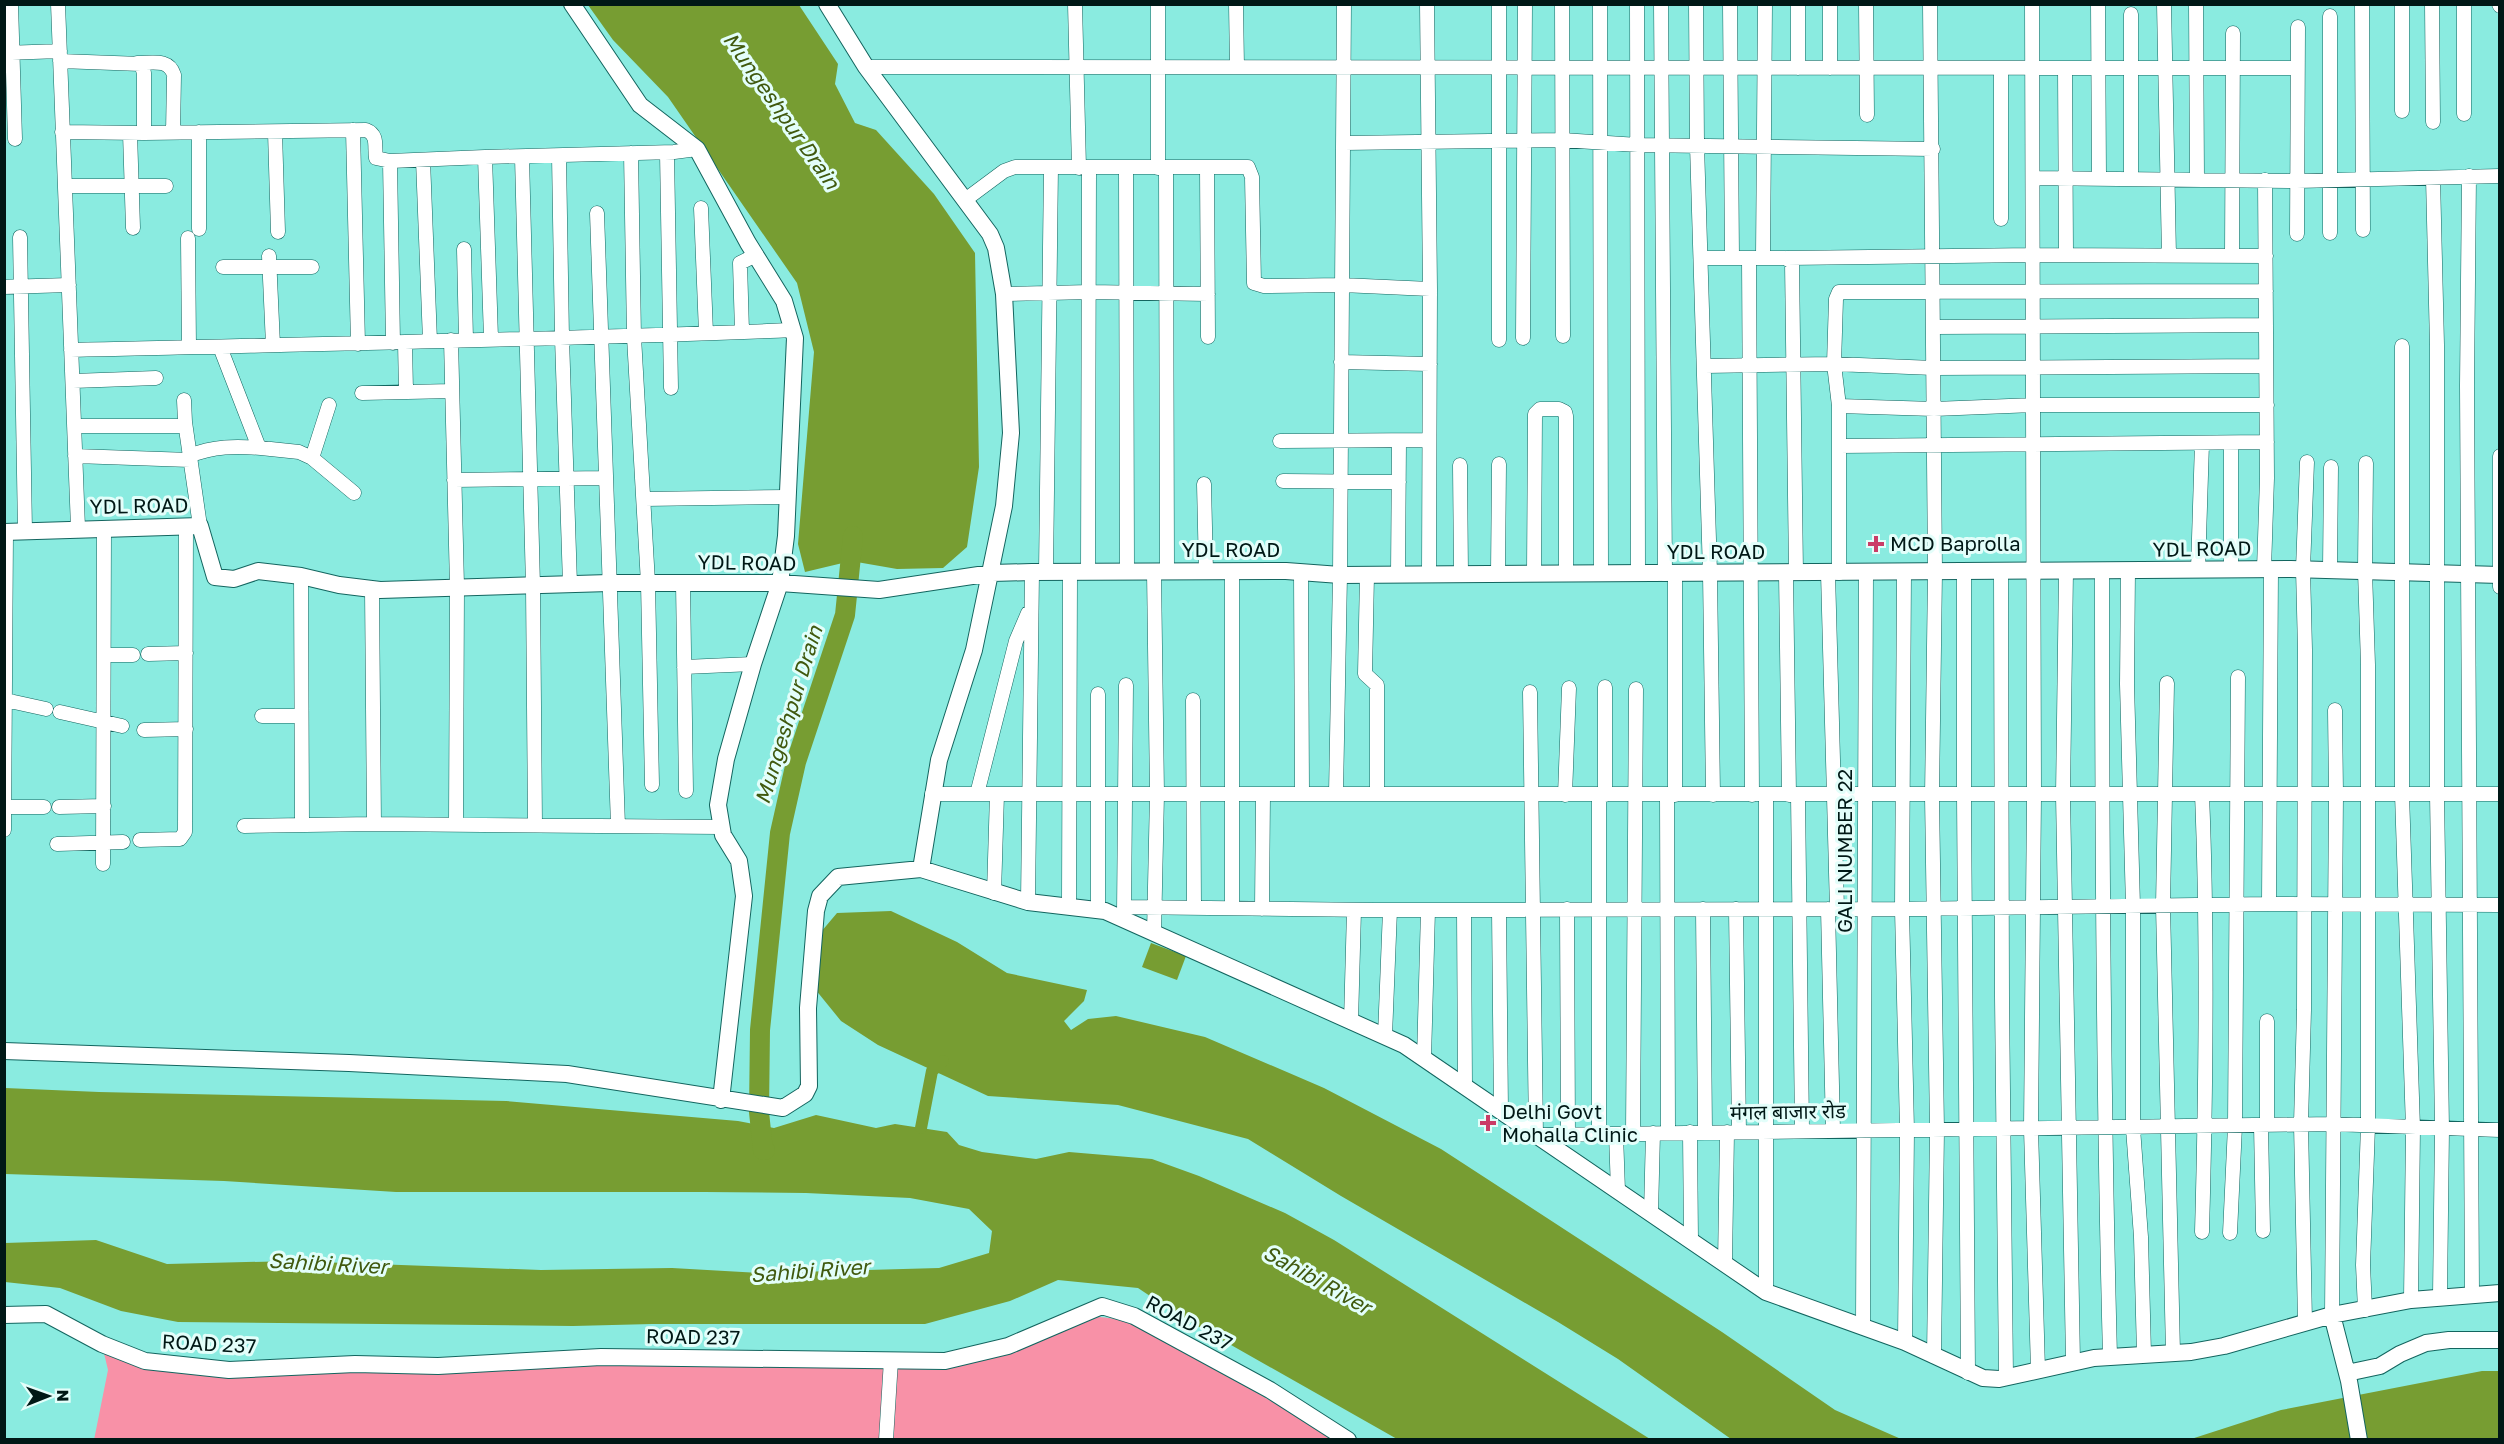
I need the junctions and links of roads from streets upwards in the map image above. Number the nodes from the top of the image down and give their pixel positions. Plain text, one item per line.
1 (11, 4) edge
2 (58, 4) edge
3 (572, 4) edge
4 (827, 4) edge
5 (1075, 4) edge
6 (1158, 4) edge
7 (1236, 4) edge
8 (1344, 4) edge
9 (1427, 4) edge
10 (1499, 4) edge
11 (1525, 4) edge
12 (1562, 4) edge
13 (1600, 4) edge
14 (1637, 4) edge
15 (1660, 4) edge
16 (1696, 4) edge
17 (1730, 4) edge
18 (1765, 4) edge
19 (1798, 4) edge
20 (1830, 4) edge
21 (1866, 4) edge
22 (1930, 4) edge
23 (2032, 4) edge
24 (2098, 4) edge
25 (2164, 4) edge
26 (2196, 4) edge
27 (2362, 4) edge
28 (2402, 4) edge
29 (2432, 4) edge
30 (2464, 4) edge
31 (2131, 14) dead end
32 (2330, 16) dead end
33 (2298, 27) dead end
34 (2233, 33) dead end
35 (9, 53) edge
36 (60, 56) junction
37 (137, 63) junction
38 (866, 67) junction
39 (1076, 67) junction
40 (1158, 67) junction
41 (1237, 67) junction
42 (1344, 67) junction
43 (1427, 67) junction
44 (1600, 68) junction
45 (1729, 68) junction
46 (1763, 68) junction
47 (1798, 68) junction
48 (1830, 68) junction
49 (1865, 68) junction
50 (2001, 68) junction
51 (2033, 68) junction
52 (2065, 68) junction
53 (2098, 68) junction
54 (2131, 68) junction
55 (2165, 68) junction
56 (2196, 68) junction
57 (2232, 68) junction
58 (2297, 68) junction
59 (1499, 69) junction
60 (1526, 69) junction
61 (1562, 69) junction
62 (1638, 69) junction
63 (1660, 69) junction
64 (1696, 69) junction
65 (1931, 69) junction
66 (2402, 111) dead end
67 (2464, 114) dead end
68 (1867, 115) dead end
69 (2433, 122) dead end
70 (353, 130) junction
71 (62, 132) junction
72 (198, 132) junction
73 (275, 132) junction
74 (137, 133) junction
75 (173, 133) junction
76 (15, 139) dead end
77 (1500, 140) junction
78 (1562, 140) junction
79 (1428, 141) junction
80 (1525, 141) junction
81 (1601, 141) junction
82 (1344, 142) junction
83 (1638, 145) junction
84 (1662, 145) junction
85 (1696, 145) junction
86 (1730, 145) junction
87 (1763, 146) junction
88 (697, 149) junction
89 (1933, 149) junction
90 (631, 153) junction
91 (667, 153) junction
92 (559, 156) junction
93 (485, 157) junction
94 (522, 157) junction
95 (423, 160) junction
96 (390, 161) junction
97 (1051, 167) junction
98 (1084, 168) junction
99 (1126, 168) junction
100 (1162, 168) junction
101 (1207, 168) junction
102 (2469, 176) junction
103 (2499, 176) edge
104 (2033, 178) junction
105 (2065, 178) junction
106 (2433, 178) junction
107 (2099, 179) junction
108 (2131, 179) junction
109 (2167, 179) junction
110 (2364, 179) junction
111 (2197, 180) junction
112 (2232, 180) junction
113 (2265, 180) junction
114 (2330, 180) junction
115 (2297, 181) junction
116 (65, 186) junction
117 (166, 186) dead end
118 (132, 187) junction
119 (965, 200) junction
120 (701, 208) dead end
121 (597, 213) dead end
122 (2001, 219) dead end
123 (133, 228) dead end
124 (200, 229) dead end
125 (2364, 230) dead end
126 (278, 232) dead end
127 (2330, 233) dead end
128 (2297, 234) dead end
129 (20, 237) dead end
130 (188, 238) dead end
131 (464, 249) dead end
132 (756, 255) junction
133 (2034, 255) junction
134 (2066, 255) junction
135 (2232, 255) junction
136 (1933, 256) junction
137 (2169, 256) junction
138 (2266, 256) junction
139 (1701, 258) junction
140 (1732, 258) junction
141 (1756, 258) junction
142 (1787, 258) junction
143 (270, 262) junction
144 (223, 267) dead end
145 (312, 267) dead end
146 (69, 285) junction
147 (1342, 285) junction
148 (21, 286) junction
149 (4, 287) edge
150 (1430, 289) junction
151 (1934, 291) junction
152 (2266, 291) junction
153 (1090, 292) junction
154 (1126, 292) junction
155 (2034, 292) junction
156 (1050, 293) junction
157 (1166, 293) junction
158 (1004, 294) junction
159 (1208, 294) junction
160 (2266, 325) junction
161 (1934, 327) junction
162 (2034, 327) junction
163 (793, 330) junction
164 (742, 332) junction
165 (706, 333) junction
166 (670, 335) junction
167 (1563, 336) dead end
168 (634, 337) junction
169 (1208, 337) dead end
170 (491, 338) junction
171 (528, 338) junction
172 (562, 338) junction
173 (600, 338) junction
174 (1523, 338) dead end
175 (451, 340) junction
176 (466, 340) junction
177 (1499, 340) dead end
178 (430, 341) junction
179 (399, 343) junction
180 (358, 344) junction
181 (273, 345) junction
182 (2402, 345) dead end
183 (220, 346) junction
184 (189, 347) junction
185 (71, 350) junction
186 (1341, 362) junction
187 (1430, 364) junction
188 (1834, 364) junction
189 (1705, 366) junction
190 (1750, 366) junction
191 (1793, 366) junction
192 (2266, 366) junction
193 (2034, 367) junction
194 (1934, 368) junction
195 (156, 378) dead end
196 (73, 381) junction
197 (671, 388) dead end
198 (452, 391) junction
199 (406, 392) junction
200 (362, 393) dead end
201 (184, 400) dead end
202 (329, 405) dead end
203 (2035, 405) junction
204 (2267, 405) junction
205 (1839, 406) junction
206 (1934, 409) junction
207 (74, 426) junction
208 (185, 426) junction
209 (1340, 440) junction
210 (1429, 440) junction
211 (1280, 441) dead end
212 (1398, 441) junction
213 (2230, 442) junction
214 (2267, 442) junction
215 (2202, 443) junction
216 (1934, 444) junction
217 (2034, 445) junction
218 (1839, 446) junction
219 (261, 448) junction
220 (75, 456) junction
221 (2499, 456) edge
222 (190, 458) junction
223 (312, 458) junction
224 (2307, 462) dead end
225 (2366, 463) dead end
226 (1499, 464) dead end
227 (1460, 465) dead end
228 (2331, 467) dead end
229 (605, 478) junction
230 (530, 479) junction
231 (566, 479) junction
232 (454, 480) junction
233 (1283, 481) dead end
234 (1340, 481) junction
235 (1399, 482) junction
236 (1204, 484) dead end
237 (354, 493) dead end
238 (788, 496) junction
239 (644, 499) junction
240 (193, 526) junction
241 (78, 528) junction
242 (104, 528) junction
243 (25, 531) junction
244 (5, 532) edge
245 (2231, 569) junction
246 (2268, 569) junction
247 (2303, 569) junction
248 (2102, 570) junction
249 (2128, 570) junction
250 (2198, 570) junction
251 (2330, 570) junction
252 (1206, 571) junction
253 (1232, 571) junction
254 (2001, 571) junction
255 (2032, 571) junction
256 (2066, 571) junction
257 (2365, 571) junction
258 (1039, 572) junction
259 (1070, 572) junction
260 (1088, 572) junction
261 (1127, 572) junction
262 (1161, 572) junction
263 (1301, 572) junction
264 (1866, 572) junction
265 (1905, 572) junction
266 (1935, 572) junction
267 (1964, 572) junction
268 (2402, 572) junction
269 (992, 573) junction
270 (1670, 573) junction
271 (1710, 573) junction
272 (1750, 573) junction
273 (1791, 573) junction
274 (1833, 573) junction
275 (2436, 573) junction
276 (1429, 574) junction
277 (1461, 574) junction
278 (1498, 574) junction
279 (1534, 574) junction
280 (1566, 574) junction
281 (1601, 574) junction
282 (1638, 574) junction
283 (2470, 574) junction
284 (1340, 575) junction
285 (1367, 575) junction
286 (1398, 575) junction
287 (300, 576) junction
288 (2499, 579) edge
289 (609, 583) junction
290 (648, 583) junction
291 (683, 583) junction
292 (780, 583) junction
293 (570, 585) junction
294 (457, 586) junction
295 (532, 586) junction
296 (372, 589) junction
297 (1031, 609) junction
298 (186, 653) junction
299 (148, 654) dead end
300 (133, 655) dead end
301 (104, 656) junction
302 (753, 664) junction
303 (684, 667) junction
304 (2238, 677) dead end
305 (2167, 682) dead end
306 (1126, 685) dead end
307 (1605, 687) dead end
308 (1569, 688) dead end
309 (1636, 689) dead end
310 (1530, 692) dead end
311 (1098, 694) dead end
312 (5, 700) edge
313 (1193, 700) dead end
314 (2335, 710) dead end
315 (262, 716) dead end
316 (302, 716) junction
317 (104, 722) junction
318 (122, 726) dead end
319 (186, 729) junction
320 (144, 730) dead end
321 (652, 785) dead end
322 (686, 791) dead end
323 (2305, 793) junction
324 (932, 794) junction
325 (977, 794) junction
326 (997, 794) junction
327 (1029, 794) junction
328 (1069, 794) junction
329 (1098, 794) junction
330 (1125, 794) junction
331 (1157, 794) junction
332 (1195, 794) junction
333 (1231, 794) junction
334 (1263, 794) junction
335 (1302, 794) junction
336 (1336, 794) junction
337 (2130, 794) junction
338 (2165, 794) junction
339 (2202, 794) junction
340 (2238, 794) junction
341 (2268, 794) junction
342 (2336, 794) junction
343 (2368, 794) junction
344 (2403, 794) junction
345 (2437, 794) junction
346 (2469, 794) junction
347 (2499, 794) edge
348 (1377, 795) junction
349 (1532, 795) junction
350 (1565, 795) junction
351 (1602, 795) junction
352 (1635, 795) junction
353 (1671, 795) junction
354 (1713, 795) junction
355 (1759, 795) junction
356 (1794, 795) junction
357 (1835, 795) junction
358 (1865, 795) junction
359 (1964, 795) junction
360 (2002, 795) junction
361 (2034, 795) junction
362 (2063, 795) junction
363 (2102, 795) junction
364 (1904, 796) junction
365 (1932, 796) junction
366 (104, 806) junction
367 (5, 807) edge
368 (45, 807) dead end
369 (59, 807) dead end
370 (302, 824) junction
371 (374, 824) junction
372 (456, 824) junction
373 (535, 825) junction
374 (244, 826) dead end
375 (618, 826) junction
376 (721, 827) junction
377 (4, 830) edge
378 (140, 840) dead end
379 (103, 842) junction
380 (123, 842) dead end
381 (57, 844) dead end
382 (103, 864) dead end
383 (921, 869) junction
384 (994, 893) junction
385 (1028, 902) junction
386 (2269, 904) junction
387 (2304, 904) junction
388 (2335, 904) junction
389 (2206, 905) junction
390 (2238, 905) junction
391 (2367, 905) junction
392 (2407, 905) junction
393 (2440, 905) junction
394 (2470, 905) junction
395 (2499, 905) edge
396 (1069, 906) junction
397 (2101, 906) junction
398 (2133, 906) junction
399 (2163, 906) junction
400 (1155, 907) junction
401 (2031, 907) junction
402 (2065, 907) junction
403 (1194, 908) junction
404 (1232, 908) junction
405 (1934, 908) junction
406 (1964, 908) junction
407 (2002, 908) junction
408 (1262, 909) junction
409 (1532, 909) junction
410 (1567, 909) junction
411 (1599, 909) junction
412 (1634, 909) junction
413 (1668, 909) junction
414 (1703, 909) junction
415 (1736, 909) junction
416 (1765, 909) junction
417 (1799, 909) junction
418 (1832, 909) junction
419 (1864, 909) junction
420 (1902, 909) junction
421 (1098, 910) junction
422 (1354, 910) junction
423 (1390, 910) junction
424 (1428, 910) junction
425 (1464, 910) junction
426 (1499, 910) junction
427 (1124, 913) junction
428 (1154, 933) junction
429 (2267, 1021) dead end
430 (1352, 1022) junction
431 (1384, 1036) junction
432 (4, 1051) edge
433 (1424, 1059) junction
434 (1465, 1087) junction
435 (721, 1100) junction
436 (1501, 1111) junction
437 (2332, 1124) junction
438 (2264, 1125) junction
439 (2301, 1125) junction
440 (2235, 1126) junction
441 (2367, 1126) junction
442 (2205, 1127) junction
443 (2068, 1128) junction
444 (2104, 1128) junction
445 (2133, 1128) junction
446 (2168, 1128) junction
447 (2413, 1128) junction
448 (2442, 1128) junction
449 (1968, 1129) junction
450 (2004, 1129) junction
451 (2031, 1129) junction
452 (1802, 1130) junction
453 (1833, 1130) junction
454 (1907, 1130) junction
455 (1937, 1130) junction
456 (2472, 1130) junction
457 (2499, 1130) edge
458 (1767, 1131) junction
459 (1865, 1131) junction
460 (1690, 1132) junction
461 (1705, 1132) junction
462 (1733, 1132) junction
463 (1653, 1133) junction
464 (1668, 1133) junction
465 (1599, 1134) junction
466 (1616, 1134) junction
467 (1633, 1134) junction
468 (1536, 1135) junction
469 (1569, 1135) junction
470 (1618, 1191) junction
471 (1651, 1213) junction
472 (2263, 1231) dead end
473 (2202, 1232) dead end
474 (2230, 1233) dead end
475 (1691, 1241) junction
476 (1725, 1264) junction
477 (1766, 1292) junction
478 (2499, 1293) edge
479 (2472, 1294) junction
480 (2440, 1296) junction
481 (2411, 1300) junction
482 (2365, 1310) junction
483 (4, 1315) edge
484 (2332, 1316) junction
485 (2306, 1322) junction
486 (1863, 1325) junction
487 (2499, 1340) edge
488 (1905, 1342) junction
489 (2173, 1353) junction
490 (2144, 1354) junction
491 (1934, 1356) junction
492 (2110, 1356) junction
493 (891, 1360) junction
494 (2073, 1362) junction
495 (2038, 1370) junction
496 (1968, 1373) junction
497 (2006, 1377) junction
498 (2348, 1377) junction
499 (886, 1440) edge
500 (1348, 1440) edge
501 (2359, 1440) edge

1 - 35 street
2 - 36 street
3 - 88 street
4 - 38 street
5 - 39 street
6 - 40 street
7 - 41 street
8 - 42 street
9 - 43 street
10 - 59 street
11 - 60 street
12 - 61 street
13 - 44 street
14 - 62 street
15 - 63 street
16 - 64 street
17 - 45 street
18 - 46 street
19 - 47 street
20 - 48 street
21 - 49 street
22 - 65 street
23 - 51 street
24 - 53 street
25 - 55 street
26 - 56 street
27 - 110 street
28 - 66 street
29 - 69 street
30 - 67 street
31 - 54 street
32 - 114 street
33 - 58 street
34 - 57 street
35 - 36 street
35 - 76 street
36 - 37 street
36 - 71 street
37 - 74 street
37 - 75 street
38 - 39 street
38 - 119 street
39 - 40 street
39 - 98 street
40 - 41 street
40 - 100 street
41 - 42 street
42 - 43 street
42 - 82 street
43 - 59 street
43 - 79 street
44 - 61 street
44 - 62 street
44 - 81 street
45 - 46 street
45 - 64 street
45 - 86 street
46 - 47 street
46 - 87 street
47 - 48 street
48 - 49 street
49 - 65 street
49 - 68 street
50 - 51 street
50 - 65 street
50 - 122 street
51 - 52 street
51 - 104 street
52 - 53 street
52 - 105 street
53 - 54 street
53 - 107 street
54 - 55 street
54 - 108 street
55 - 56 street
55 - 109 street
56 - 57 street
56 - 111 street
57 - 58 street
57 - 112 street
58 - 115 street
59 - 60 street
59 - 77 street
60 - 61 street
60 - 80 street
61 - 78 street
62 - 63 street
62 - 83 street
63 - 64 street
63 - 84 street
64 - 85 street
65 - 89 street
70 - 73 street
70 - 96 street
70 - 180 street
71 - 74 street
71 - 116 street
72 - 73 street
72 - 75 street
72 - 124 street
73 - 126 street
74 - 75 street
74 - 118 street
77 - 79 street
77 - 80 street
77 - 177 street
78 - 80 street
78 - 81 street
78 - 167 street
79 - 82 street
79 - 150 street
80 - 174 street
81 - 83 street
81 - 281 street
82 - 147 street
83 - 84 street
83 - 282 street
84 - 85 street
84 - 270 street
85 - 86 street
85 - 139 street
86 - 87 street
86 - 140 street
87 - 89 street
87 - 141 street
88 - 91 street
88 - 132 street
89 - 136 street
90 - 91 street
90 - 92 street
90 - 168 street
91 - 166 street
92 - 94 street
92 - 172 street
93 - 94 street
93 - 95 street
93 - 170 street
94 - 171 street
95 - 96 street
95 - 178 street
96 - 179 street
97 - 98 street
97 - 119 street
97 - 156 street
98 - 99 street
98 - 153 street
99 - 100 street
99 - 154 street
100 - 101 street
100 - 157 street
101 - 147 street
101 - 159 street
102 - 103 street
102 - 106 street
102 - 283 street
104 - 105 street
104 - 133 street
105 - 107 street
105 - 134 street
106 - 110 street
106 - 275 street
107 - 108 street
108 - 109 street
109 - 111 street
109 - 137 street
110 - 114 street
110 - 125 street
111 - 112 street
112 - 113 street
112 - 135 street
113 - 115 street
113 - 138 street
114 - 115 street
114 - 127 street
115 - 128 street
116 - 118 street
116 - 146 street
117 - 118 street
118 - 123 street
119 - 158 street
120 - 165 street
121 - 173 street
129 - 148 street
130 - 184 street
131 - 176 street
132 - 163 street
132 - 164 street
133 - 134 street
133 - 136 street
133 - 155 street
134 - 137 street
135 - 137 street
135 - 138 street
136 - 142 street
136 - 151 street
138 - 152 street
139 - 140 street
139 - 189 street
140 - 141 street
141 - 142 street
141 - 190 street
142 - 191 street
143 - 144 street
143 - 145 street
143 - 181 street
146 - 148 street
146 - 185 street
147 - 150 street
147 - 186 street
148 - 149 street
148 - 243 street
150 - 187 street
151 - 155 street
151 - 161 street
151 - 188 street
152 - 155 street
152 - 160 street
153 - 154 street
153 - 156 street
153 - 260 street
154 - 157 street
154 - 261 street
155 - 162 street
156 - 158 street
156 - 258 street
157 - 159 street
157 - 262 street
158 - 269 street
159 - 169 street
160 - 162 street
160 - 192 street
161 - 162 street
161 - 194 street
162 - 193 street
163 - 164 street
163 - 238 street
164 - 165 street
165 - 166 street
166 - 168 street
166 - 197 street
168 - 173 street
168 - 239 street
170 - 171 street
170 - 176 street
171 - 172 street
171 - 230 street
172 - 173 street
172 - 231 street
173 - 229 street
175 - 176 street
175 - 178 street
175 - 198 street
178 - 179 street
179 - 180 street
179 - 199 street
180 - 181 street
181 - 183 street
182 - 268 street
183 - 184 street
183 - 219 street
184 - 185 street
185 - 196 street
186 - 187 street
186 - 209 street
187 - 210 street
188 - 191 street
188 - 194 street
188 - 205 street
189 - 190 street
189 - 271 street
190 - 191 street
190 - 272 street
191 - 273 street
192 - 193 street
192 - 204 street
193 - 194 street
193 - 203 street
194 - 206 street
195 - 196 street
196 - 207 street
198 - 199 street
198 - 232 street
199 - 200 street
201 - 208 street
202 - 223 street
203 - 204 street
203 - 206 street
203 - 217 street
204 - 214 street
205 - 206 street
205 - 218 street
206 - 216 street
207 - 208 street
207 - 220 street
208 - 222 street
209 - 211 street
209 - 212 street
209 - 234 street
210 - 212 street
210 - 276 street
212 - 235 street
213 - 214 street
213 - 215 street
213 - 245 street
214 - 246 street
215 - 217 street
215 - 250 street
216 - 217 street
216 - 218 street
216 - 266 street
217 - 255 street
218 - 274 street
219 - 222 street
219 - 223 street
220 - 222 street
220 - 241 street
221 - 288 street
222 - 240 street
223 - 237 street
224 - 247 street
225 - 257 street
226 - 278 street
227 - 277 street
228 - 251 street
229 - 231 street
229 - 289 street
230 - 231 street
230 - 232 street
230 - 295 street
231 - 293 street
232 - 294 street
233 - 234 street
234 - 235 street
234 - 284 street
235 - 286 street
236 - 252 street
238 - 239 street
238 - 292 street
239 - 290 street
240 - 242 street, YDL ROAD
240 - 287 street, YDL ROAD
240 - 298 street
241 - 242 street, YDL ROAD
241 - 243 street, YDL ROAD
242 - 301 street
243 - 244 street, YDL ROAD
244 - 312 street
245 - 246 street, YDL ROAD
245 - 250 street, YDL ROAD
246 - 247 street, YDL ROAD
246 - 341 street
247 - 251 street, YDL ROAD
247 - 323 street
248 - 249 street, YDL ROAD
248 - 256 street, YDL ROAD
248 - 363 street
249 - 250 street, YDL ROAD
249 - 337 street
251 - 257 street, YDL ROAD
252 - 253 street, YDL ROAD
252 - 262 street, YDL ROAD
253 - 263 street, YDL ROAD
253 - 333 street
254 - 255 street, YDL ROAD
254 - 267 street, YDL ROAD
254 - 360 street
255 - 256 street, YDL ROAD
255 - 361 street
256 - 362 street
257 - 268 street, YDL ROAD
257 - 343 street
258 - 259 street, YDL ROAD
258 - 269 street, YDL ROAD
258 - 297 street
259 - 260 street, YDL ROAD
259 - 328 street
260 - 261 street, YDL ROAD
261 - 262 street, YDL ROAD
262 - 331 street
263 - 284 street, YDL ROAD
263 - 335 street
264 - 265 street, YDL ROAD
264 - 274 street, YDL ROAD
264 - 358 street, GALI NUMBER 22
265 - 266 street, YDL ROAD
265 - 364 street
266 - 267 street, YDL ROAD
266 - 365 street
267 - 359 street
268 - 275 street, YDL ROAD
268 - 344 street
269 - 292 street, YDL ROAD
269 - 324 street
270 - 271 street, YDL ROAD
270 - 282 street, YDL ROAD
270 - 353 street
271 - 272 street, YDL ROAD
271 - 354 street
272 - 273 street, YDL ROAD
272 - 355 street
273 - 274 street, YDL ROAD
273 - 356 street
274 - 357 street
275 - 283 street, YDL ROAD
275 - 345 street
276 - 277 street, YDL ROAD
276 - 286 street, YDL ROAD
277 - 278 street, YDL ROAD
278 - 279 street, YDL ROAD
279 - 280 street, YDL ROAD
279 - 280 street
280 - 281 street, YDL ROAD
281 - 282 street, YDL ROAD
283 - 288 street, YDL ROAD
283 - 346 street
284 - 285 street, YDL ROAD
284 - 336 street
285 - 286 street, YDL ROAD
285 - 348 street
287 - 296 street, YDL ROAD
287 - 316 street
289 - 290 street, YDL ROAD
289 - 293 street, YDL ROAD
289 - 375 street
290 - 291 street, YDL ROAD
290 - 321 street
291 - 292 street, YDL ROAD
291 - 303 street
292 - 302 street
293 - 295 street, YDL ROAD
294 - 295 street, YDL ROAD
294 - 296 street, YDL ROAD
294 - 372 street
295 - 373 street
296 - 371 street
297 - 325 street
297 - 327 street
298 - 299 street
298 - 319 street
300 - 301 street
301 - 317 street
302 - 303 street
302 - 376 street
303 - 322 street
304 - 340 street
305 - 338 street
306 - 330 street
307 - 351 street
308 - 350 street
309 - 352 street
310 - 349 street
311 - 329 street
312 - 317 street
312 - 367 street
313 - 332 street
314 - 342 street
315 - 316 street
316 - 370 street
317 - 318 street
317 - 366 street
319 - 320 street
319 - 378 street
323 - 341 street
323 - 342 street
323 - 387 street
324 - 325 street
324 - 383 street
325 - 326 street
326 - 327 street
326 - 384 street
327 - 328 street
327 - 385 street
328 - 329 street
328 - 396 street
329 - 330 street
329 - 421 street
330 - 331 street
330 - 427 street
331 - 332 street
331 - 400 street
332 - 333 street
332 - 403 street
333 - 334 street
333 - 404 street
334 - 335 street
334 - 408 street
335 - 336 street
336 - 348 street
337 - 338 street
337 - 363 street
337 - 398 street
338 - 339 street
338 - 399 street
339 - 340 street
339 - 389 street
340 - 341 street
340 - 390 street
341 - 386 street
342 - 343 street
342 - 388 street
343 - 344 street
343 - 391 street
344 - 345 street
344 - 392 street
345 - 346 street
345 - 393 street
346 - 347 street
346 - 394 street
348 - 349 street
349 - 350 street
349 - 409 street
350 - 351 street
351 - 352 street
351 - 411 street
352 - 353 street
352 - 412 street
353 - 354 street
353 - 413 street
354 - 355 street
355 - 356 street
355 - 416 street
356 - 357 street
356 - 417 street
357 - 358 street
357 - 418 street
358 - 364 street
358 - 419 street, GALI NUMBER 22
359 - 360 street
359 - 365 street
359 - 406 street
360 - 361 street
360 - 407 street
361 - 362 street
361 - 401 street
362 - 363 street
362 - 402 street
363 - 397 street
364 - 365 street
364 - 420 street
365 - 405 street
366 - 369 street
366 - 379 street
367 - 368 street
367 - 377 street
370 - 371 street
370 - 374 street
371 - 372 street
372 - 373 street
373 - 375 street
375 - 376 street
376 - 435 street
379 - 380 street
379 - 381 street
379 - 382 street
383 - 384 street
383 - 435 street
384 - 385 street
385 - 396 street
386 - 387 street
386 - 390 street
387 - 388 street
387 - 439 street
388 - 391 street
388 - 437 street
389 - 390 street
389 - 399 street
389 - 442 street
390 - 440 street
391 - 392 street
391 - 441 street
392 - 393 street
392 - 447 street
393 - 394 street
393 - 448 street
394 - 395 street
394 - 456 street
396 - 421 street
397 - 398 street
397 - 402 street
397 - 444 street
398 - 399 street
398 - 445 street
399 - 446 street
400 - 403 street
400 - 427 street
400 - 428 street
401 - 402 street
401 - 407 street
401 - 451 street
402 - 443 street
403 - 404 street
404 - 408 street
405 - 406 street
405 - 420 street
405 - 455 street
406 - 407 street
406 - 449 street
407 - 450 street
408 - 422 street
409 - 410 street
409 - 426 street
409 - 468 street
410 - 411 street
410 - 469 street
411 - 412 street
411 - 465 street
412 - 413 street
412 - 467 street
413 - 414 street
413 - 464 street
414 - 415 street
414 - 461 street
415 - 416 street
415 - 462 street
416 - 417 street
416 - 458 street
417 - 418 street
417 - 452 street
418 - 419 street
418 - 453 street
419 - 420 street
419 - 459 street, GALI NUMBER 22
420 - 454 street
421 - 427 street
422 - 423 street
422 - 430 street
423 - 424 street
423 - 431 street
424 - 425 street
424 - 433 street
425 - 426 street
425 - 434 street
426 - 436 street
427 - 428 street
428 - 430 street
429 - 438 street
430 - 431 street
431 - 433 street
432 - 435 street
433 - 434 street
434 - 436 street
436 - 468 street
437 - 439 street, मंगल बाजार रोड
437 - 441 street, मंगल बाजार रोड
437 - 484 street
438 - 439 street, मंगल बाजार रोड
438 - 440 street, मंगल बाजार रोड
438 - 472 street
439 - 485 street
440 - 442 street, मंगल बाजार रोड
440 - 474 street
441 - 447 street, मंगल बाजार रोड
441 - 482 street
442 - 446 street, मंगल बाजार रोड
442 - 473 street
443 - 444 street, मंगल बाजार रोड
443 - 451 street, मंगल बाजार रोड
443 - 494 street
444 - 445 street, मंगल बाजार रोड
444 - 492 street
445 - 446 street, मंगल बाजार रोड
445 - 490 street
446 - 489 street
447 - 448 street, मंगल बाजार रोड
447 - 481 street
448 - 456 street, मंगल बाजार रोड
448 - 480 street
449 - 450 street, मंगल बाजार रोड
449 - 455 street, मंगल बाजार रोड
449 - 496 street
450 - 451 street, मंगल बाजार रोड
450 - 497 street
451 - 495 street
452 - 453 street, मंगल बाजार रोड
452 - 458 street, मंगल बाजार रोड
453 - 459 street, मंगल बाजार रोड
454 - 455 street, मंगल बाजार रोड
454 - 459 street, मंगल बाजार रोड
454 - 488 street
455 - 491 street
456 - 457 street, मंगल बाजार रोड
456 - 479 street
458 - 462 street, मंगल बाजार रोड
458 - 477 street
459 - 486 street, GALI NUMBER 22
460 - 461 street, मंगल बाजार रोड
460 - 464 street, मंगल बाजार रोड
460 - 475 street
461 - 462 street, मंगल बाजार रोड
462 - 476 street
463 - 464 street, मंगल बाजार रोड
463 - 467 street, मंगल बाजार रोड
463 - 471 street
465 - 466 street, मंगल बाजार रोड
465 - 469 street, मंगल बाजार रोड
466 - 467 street, मंगल बाजार रोड
466 - 470 street
468 - 469 street, मंगल बाजार रोड
468 - 470 street
470 - 471 street
471 - 475 street
475 - 476 street
476 - 477 street
477 - 486 street
478 - 479 street
479 - 480 street
480 - 481 street
481 - 482 street
482 - 484 street
483 - 493 street, ROAD 237
484 - 485 street
484 - 498 street
485 - 489 street
486 - 488 street
487 - 498 street
488 - 491 street
489 - 490 street
490 - 492 street
491 - 496 street
492 - 494 street
493 - 499 street
493 - 500 street, ROAD 237
494 - 495 street
495 - 497 street
496 - 497 street
498 - 501 street

